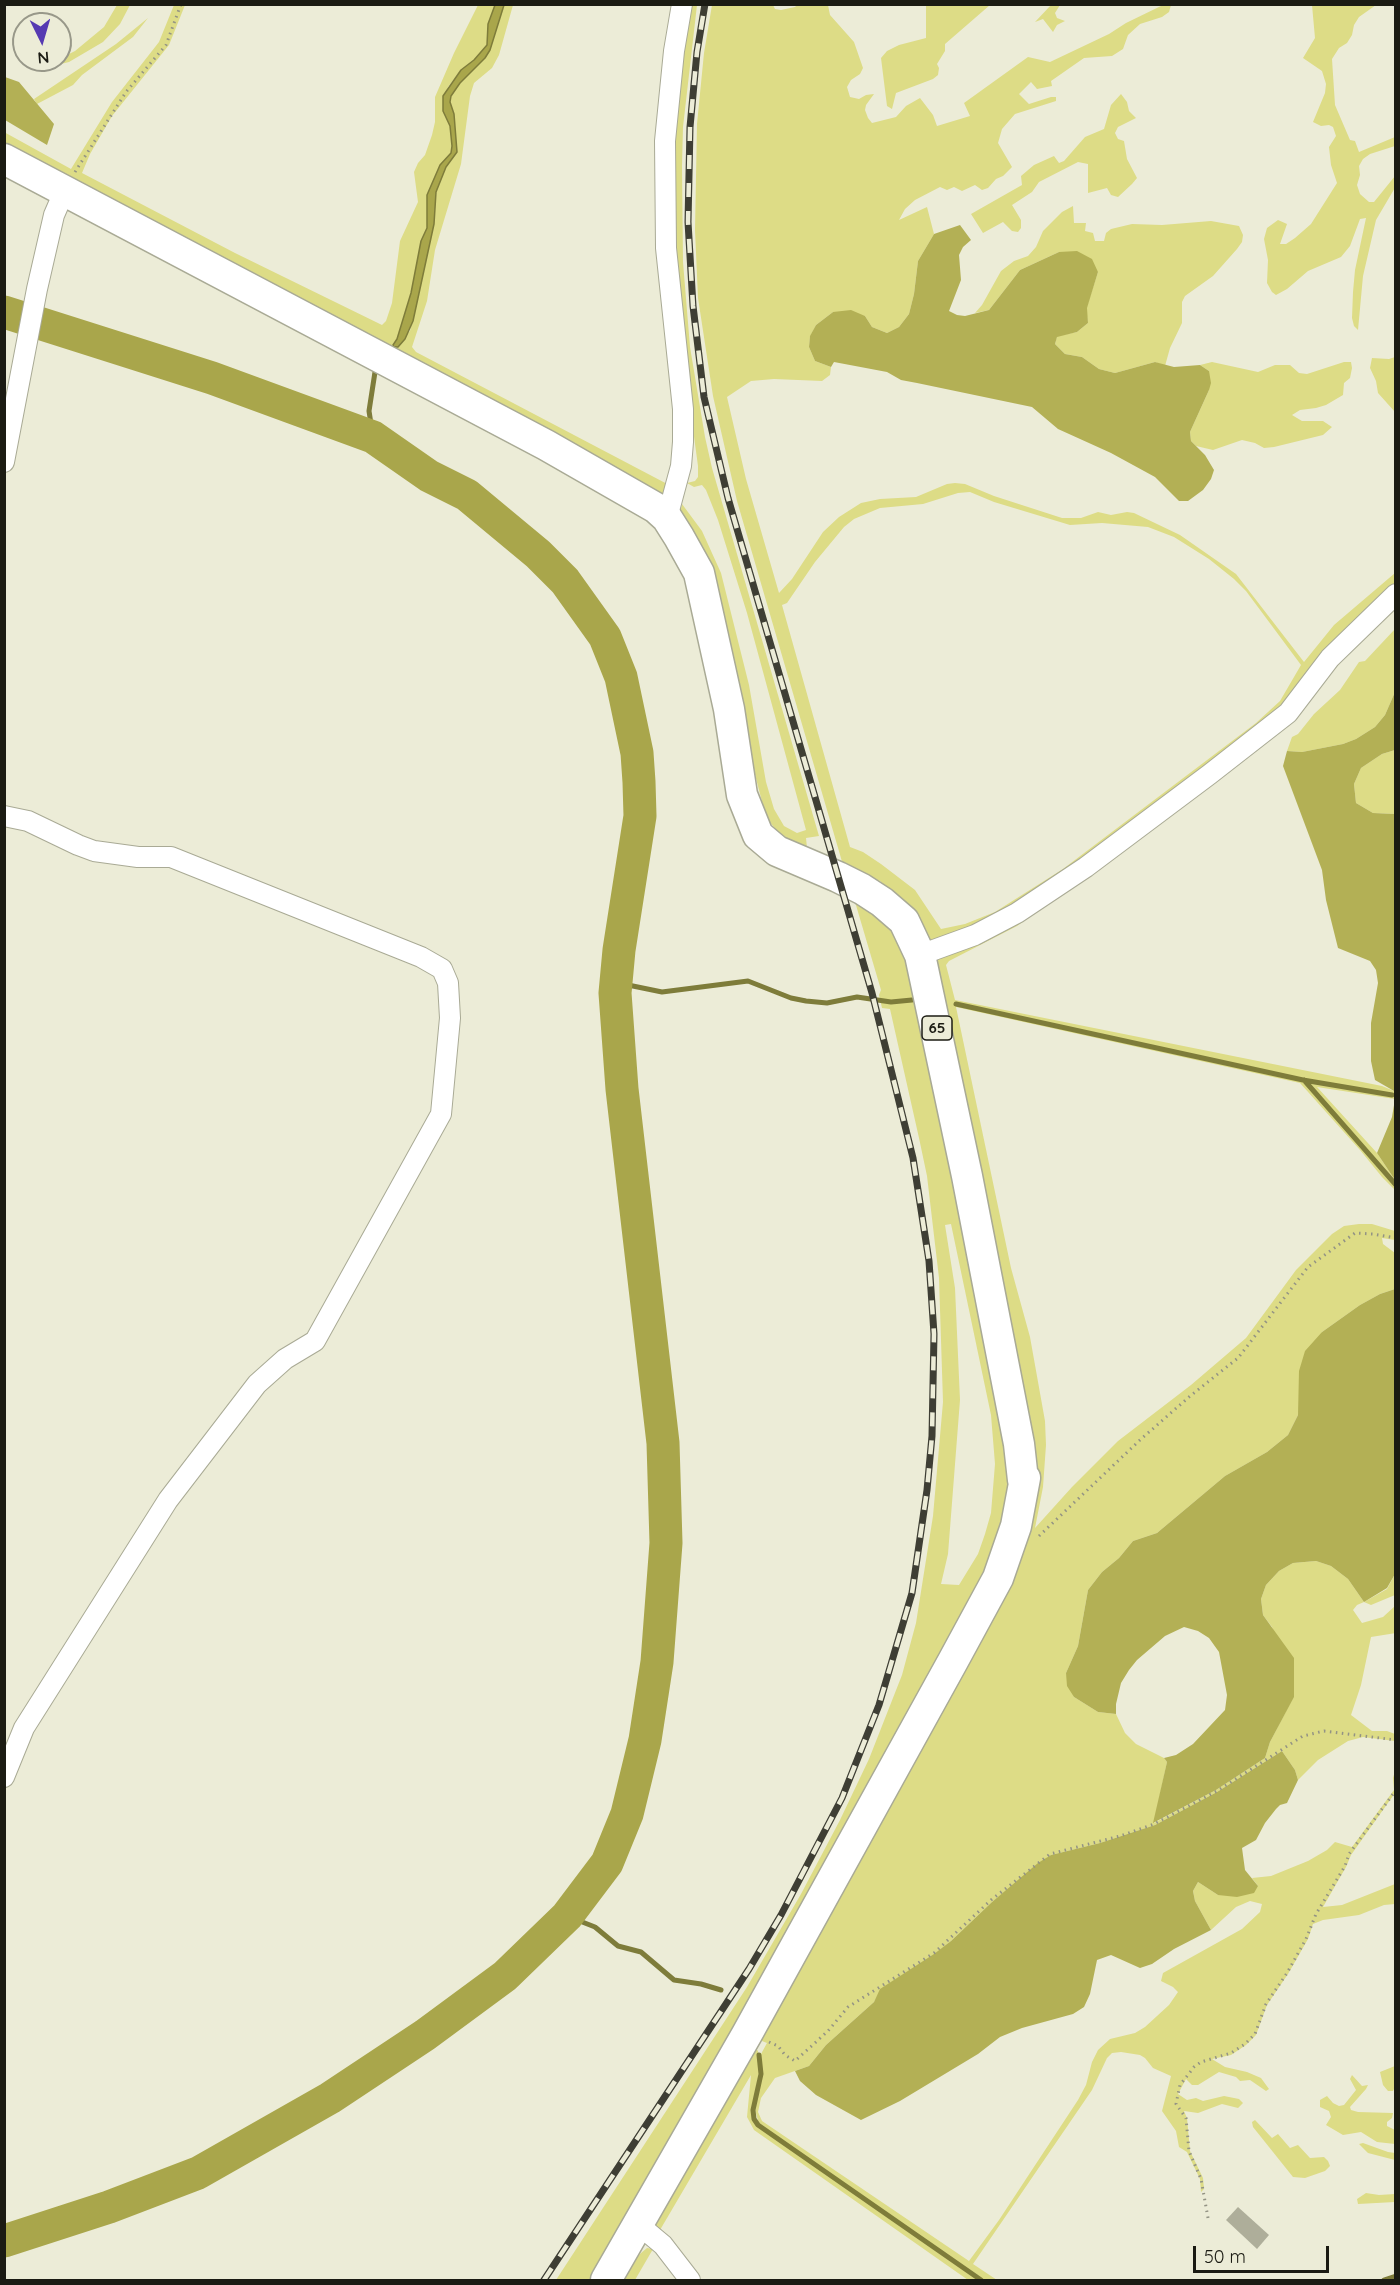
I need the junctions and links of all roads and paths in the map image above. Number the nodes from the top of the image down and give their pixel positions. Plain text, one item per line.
1 (181, 4) edge
2 (682, 4) edge
3 (4, 159) edge
4 (64, 192) junction
5 (4, 462) edge
6 (667, 518) junction
7 (1395, 594) edge
8 (4, 816) edge
9 (920, 956) junction
10 (1395, 1238) edge
11 (1031, 1544) dead end
12 (1395, 1740) edge
13 (4, 1777) edge
14 (1395, 1790) edge
15 (747, 2034) junction
16 (1208, 2218) dead end
17 (639, 2225) junction
18 (606, 2280) edge
19 (690, 2280) edge

1 - 4 path
2 - 6 street
3 - 4 main road, 65
4 - 5 street
4 - 6 main road, 65
6 - 9 main road, 65
7 - 9 street
8 - 13 street
9 - 15 main road, 65
10 - 11 path
12 - 15 path
14 - 16 path
15 - 17 main road, 65
17 - 18 main road, 65
17 - 19 street

